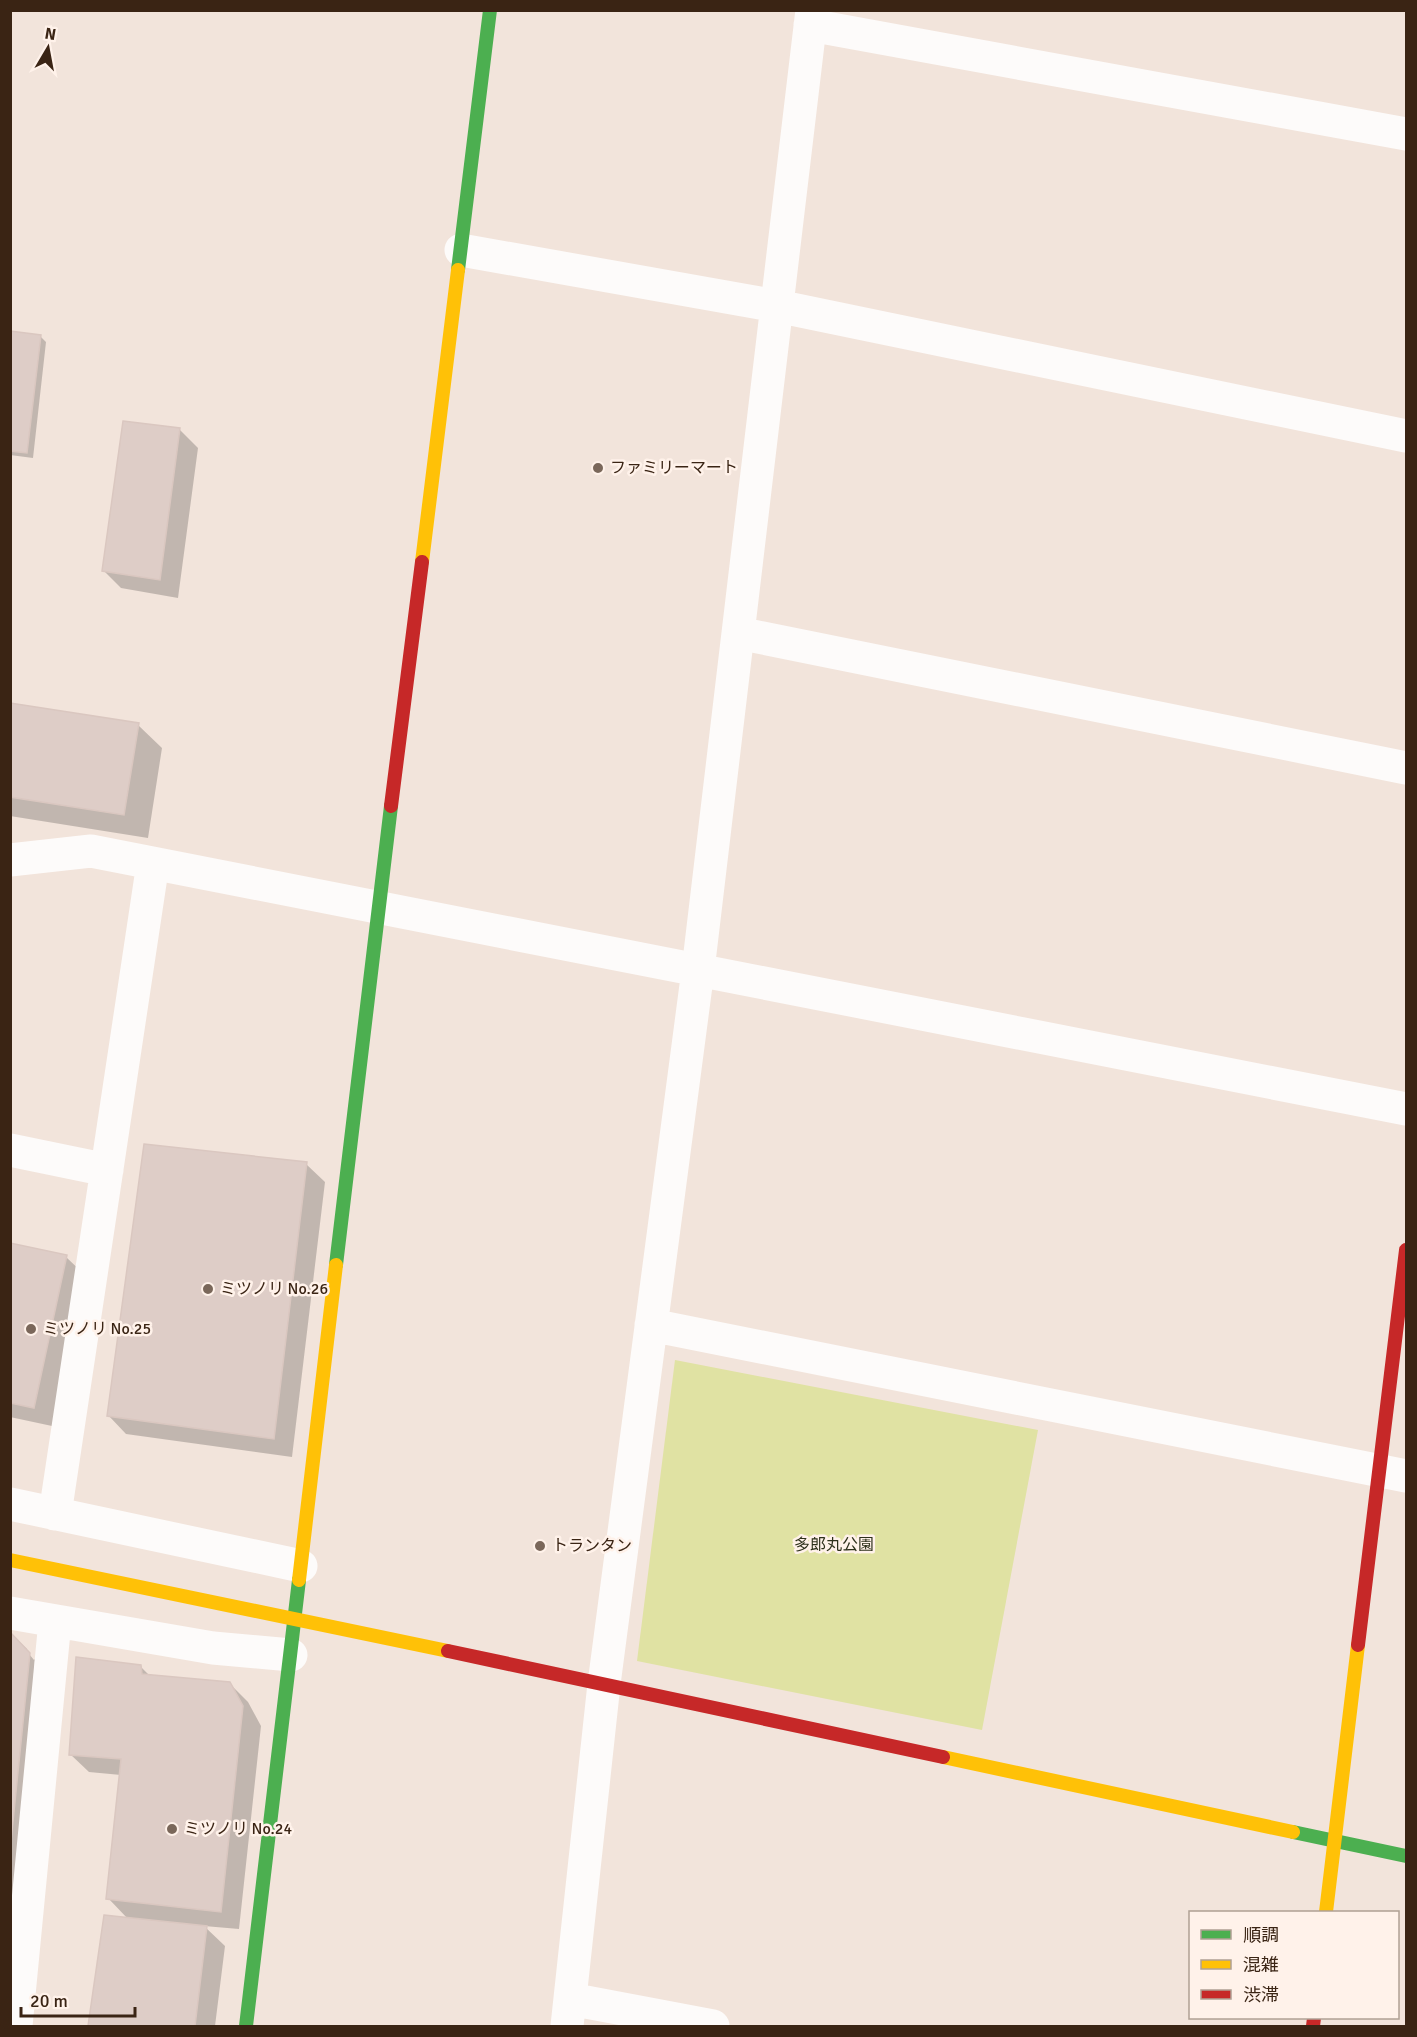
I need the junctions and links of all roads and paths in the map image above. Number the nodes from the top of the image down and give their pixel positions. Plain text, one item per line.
1 (490, 10) edge
2 (811, 18) edge
3 (1407, 134) edge
4 (461, 250) junction
5 (777, 306) junction
6 (1407, 436) edge
7 (738, 633) junction
8 (1407, 768) edge
9 (10, 860) edge
10 (153, 863) junction
11 (379, 906) junction
12 (698, 970) junction
13 (1407, 1109) edge
14 (10, 1150) edge
15 (107, 1170) junction
16 (1407, 1250) edge
17 (651, 1325) junction
18 (1393, 1473) edge
19 (10, 1504) edge
20 (55, 1514) junction
21 (10, 1560) edge
22 (301, 1566) junction
23 (10, 1613) edge
24 (295, 1619) junction
25 (55, 1621) junction
26 (291, 1655) junction
27 (604, 1684) junction
28 (1335, 1840) junction
29 (1407, 1856) edge
30 (1326, 1911) edge
31 (569, 2013) edge
32 (16, 2026) edge
33 (246, 2026) edge
34 (713, 2026) edge

1 - 4 street
2 - 3 street
2 - 5 street
4 - 5 street
4 - 11 street
5 - 6 street
5 - 7 street
7 - 8 street
7 - 12 street
9 - 10 street
10 - 11 street
10 - 15 street
11 - 12 street
11 - 22 street
12 - 13 street
12 - 17 street
14 - 15 street
15 - 20 street
16 - 18 street
17 - 18 street
17 - 27 street
18 - 28 street
19 - 20 street
20 - 22 street
21 - 24 street
22 - 24 street
23 - 25 street
24 - 26 street
24 - 27 street
25 - 26 street
25 - 32 street
26 - 33 street
27 - 28 street
27 - 31 street
28 - 29 street
28 - 30 street
31 - 34 street

